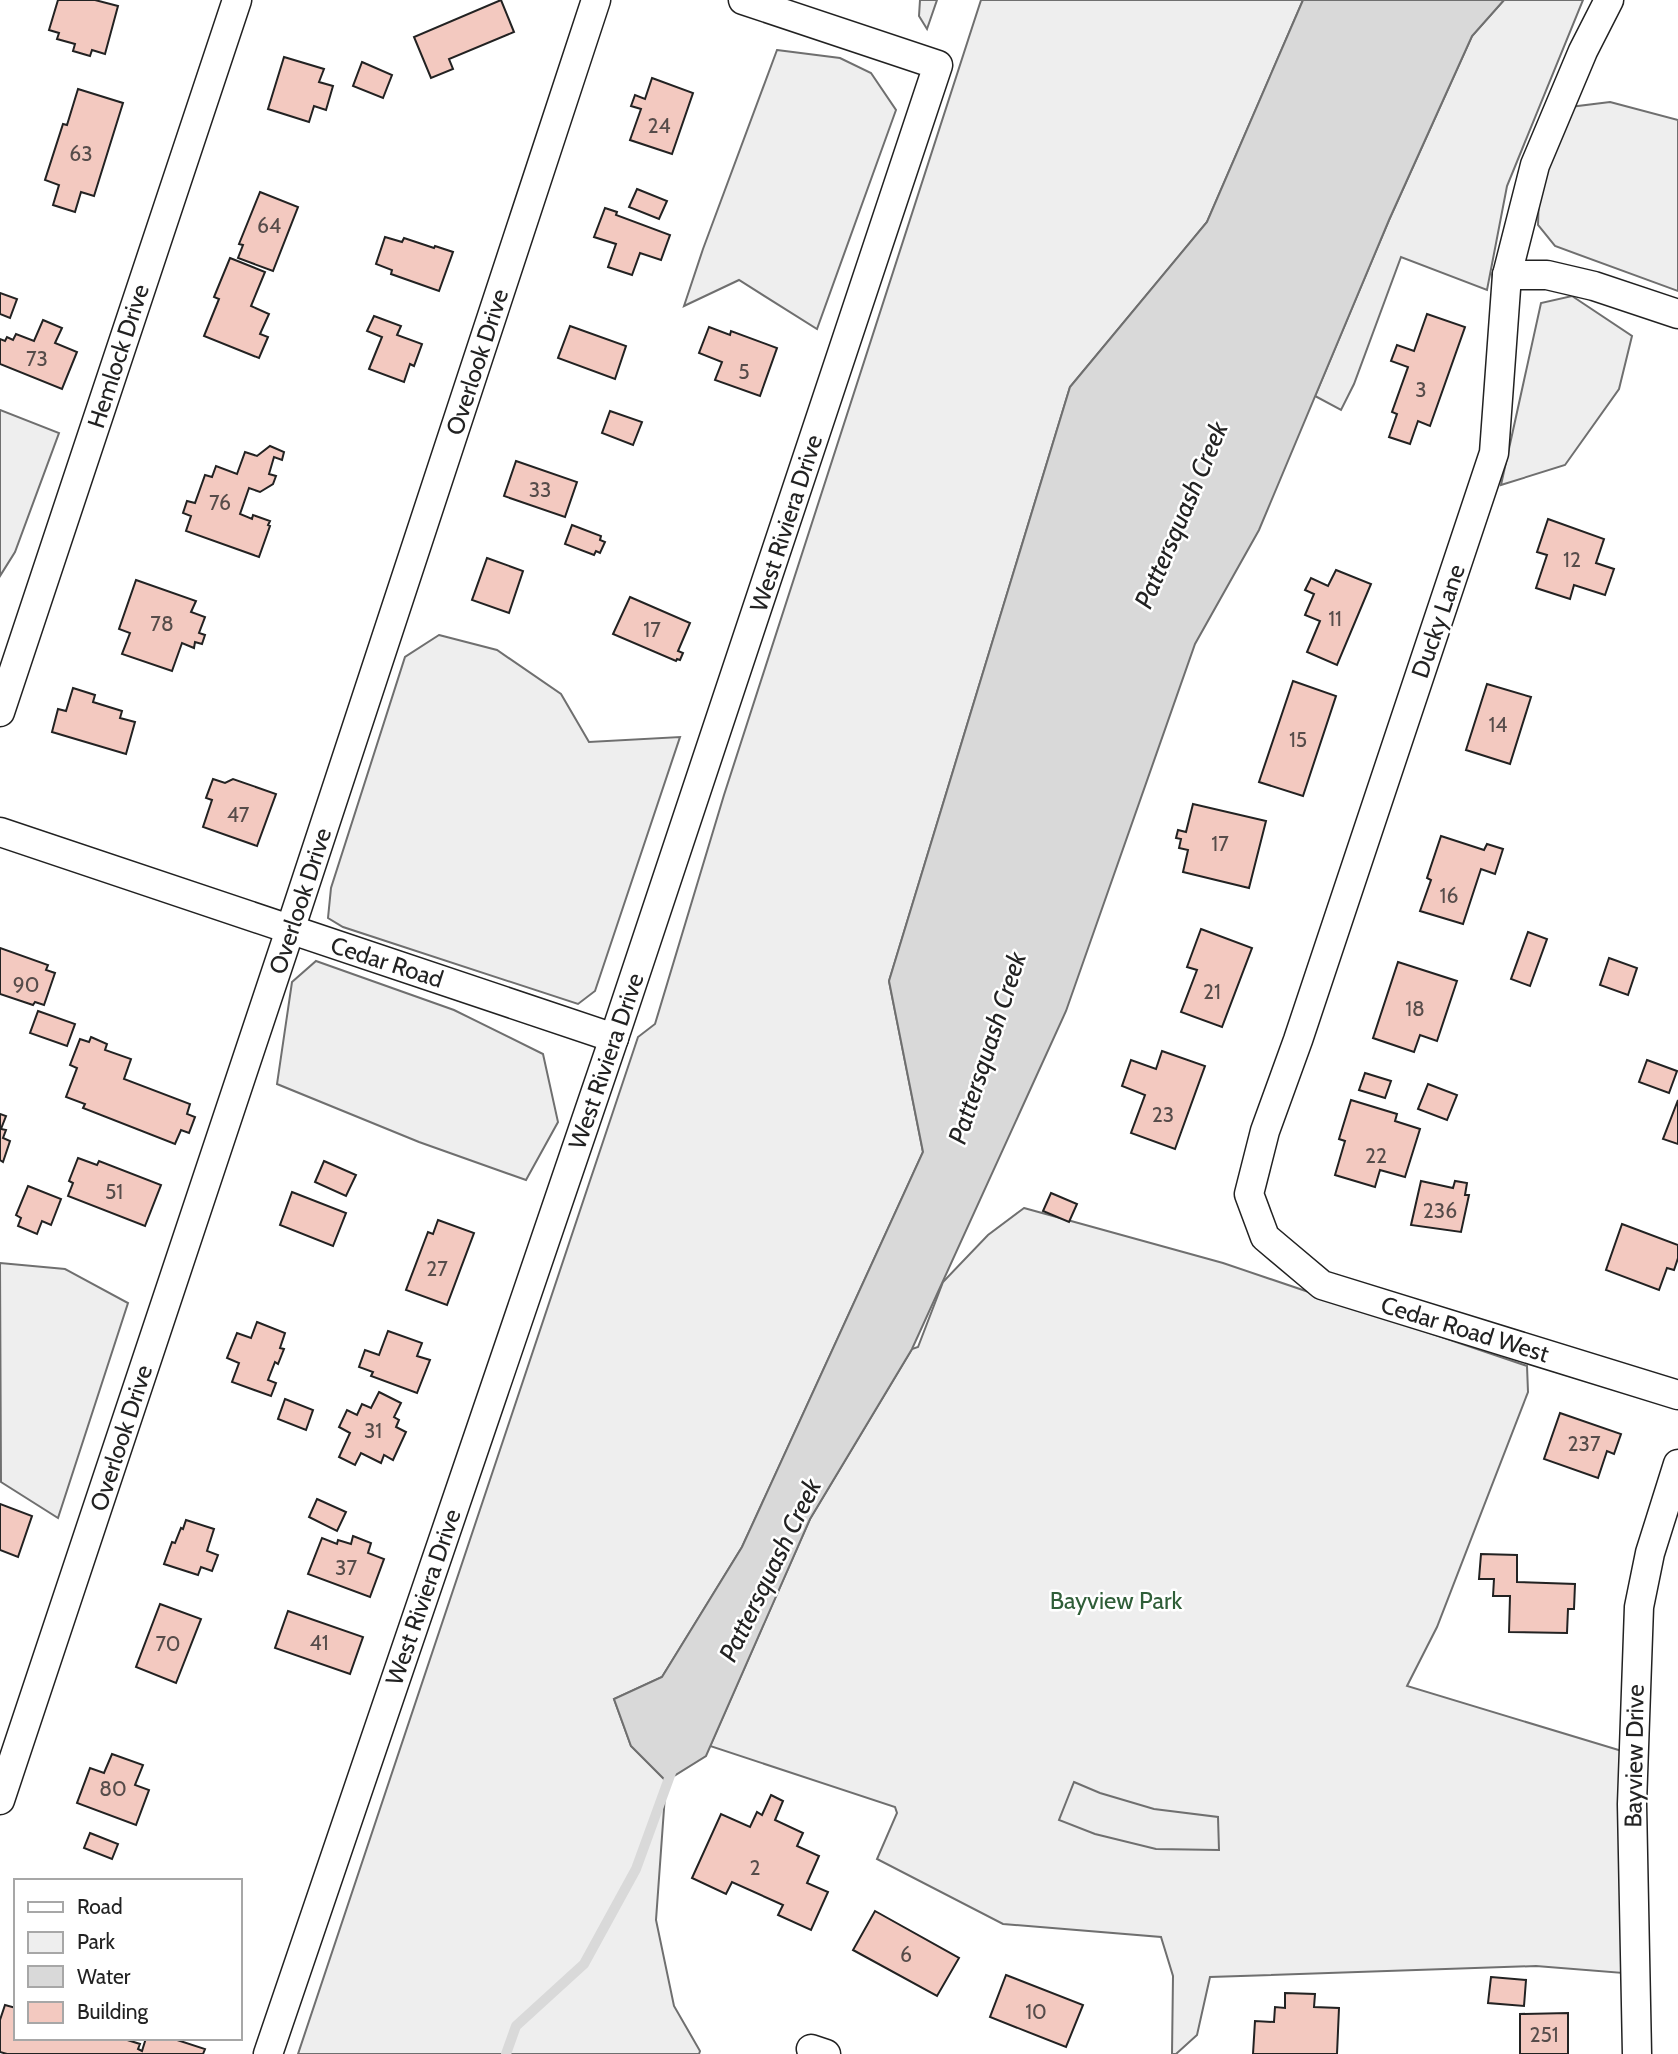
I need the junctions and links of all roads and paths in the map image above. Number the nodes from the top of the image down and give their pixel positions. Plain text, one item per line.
1 (237, 0) edge
2 (596, 0) edge
3 (743, 0) edge
4 (1609, 0) edge
5 (1507, 275) junction
6 (1678, 314) edge
7 (0, 712) edge
8 (0, 832) edge
9 (290, 930) junction
10 (614, 1038) junction
11 (1265, 1237) joint
12 (1678, 1395) edge
13 (1678, 1464) edge
14 (0, 1800) edge
15 (268, 2054) edge
16 (1637, 2054) edge

1 - 7 street, Hemlock Drive
2 - 9 street, Overlook Drive
3 - 10 street, West Riviera Drive
4 - 5 street, Ducky Lane
5 - 6 street
5 - 11 street, Ducky Lane
8 - 9 street, Cedar Road
9 - 10 street, Cedar Road
9 - 14 street, Overlook Drive
10 - 15 street, West Riviera Drive
11 - 12 street, Cedar Road West
13 - 16 street, Bayview Drive

